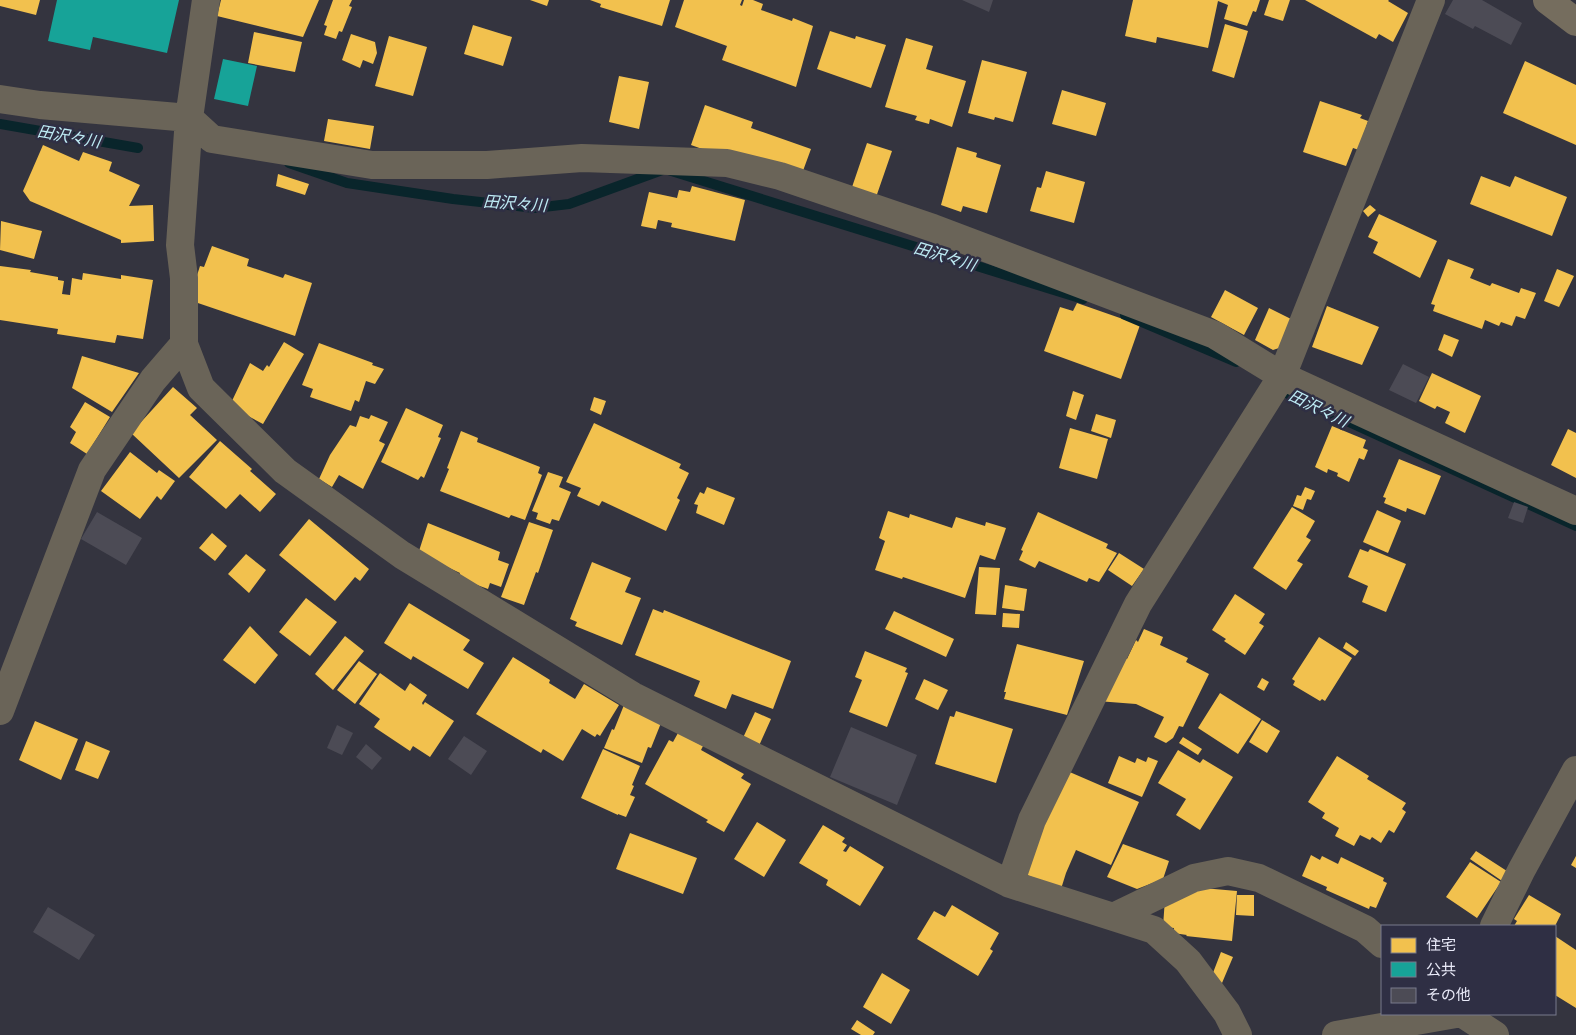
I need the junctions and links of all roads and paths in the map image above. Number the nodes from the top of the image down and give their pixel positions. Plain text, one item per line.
1 (206, 0) edge
2 (1431, 0) edge
3 (1547, 0) edge
4 (1576, 22) edge
5 (0, 99) edge
6 (189, 118) junction
7 (184, 344) junction
8 (1282, 377) junction
9 (1576, 510) edge
10 (0, 711) edge
11 (1576, 770) edge
12 (1010, 884) junction
13 (1115, 916) junction
14 (1494, 925) edge
15 (1381, 943) edge
16 (1450, 1015) edge
17 (1465, 1015) edge
18 (1238, 1035) edge
19 (1336, 1035) edge
20 (1495, 1035) edge

1 - 6 street
2 - 8 street
3 - 4 main road
5 - 6 street
6 - 7 street
6 - 8 street
7 - 10 street
7 - 12 street
8 - 9 street
8 - 12 street
11 - 14 street
12 - 13 street
13 - 15 street
13 - 18 street
16 - 19 street
17 - 20 street

